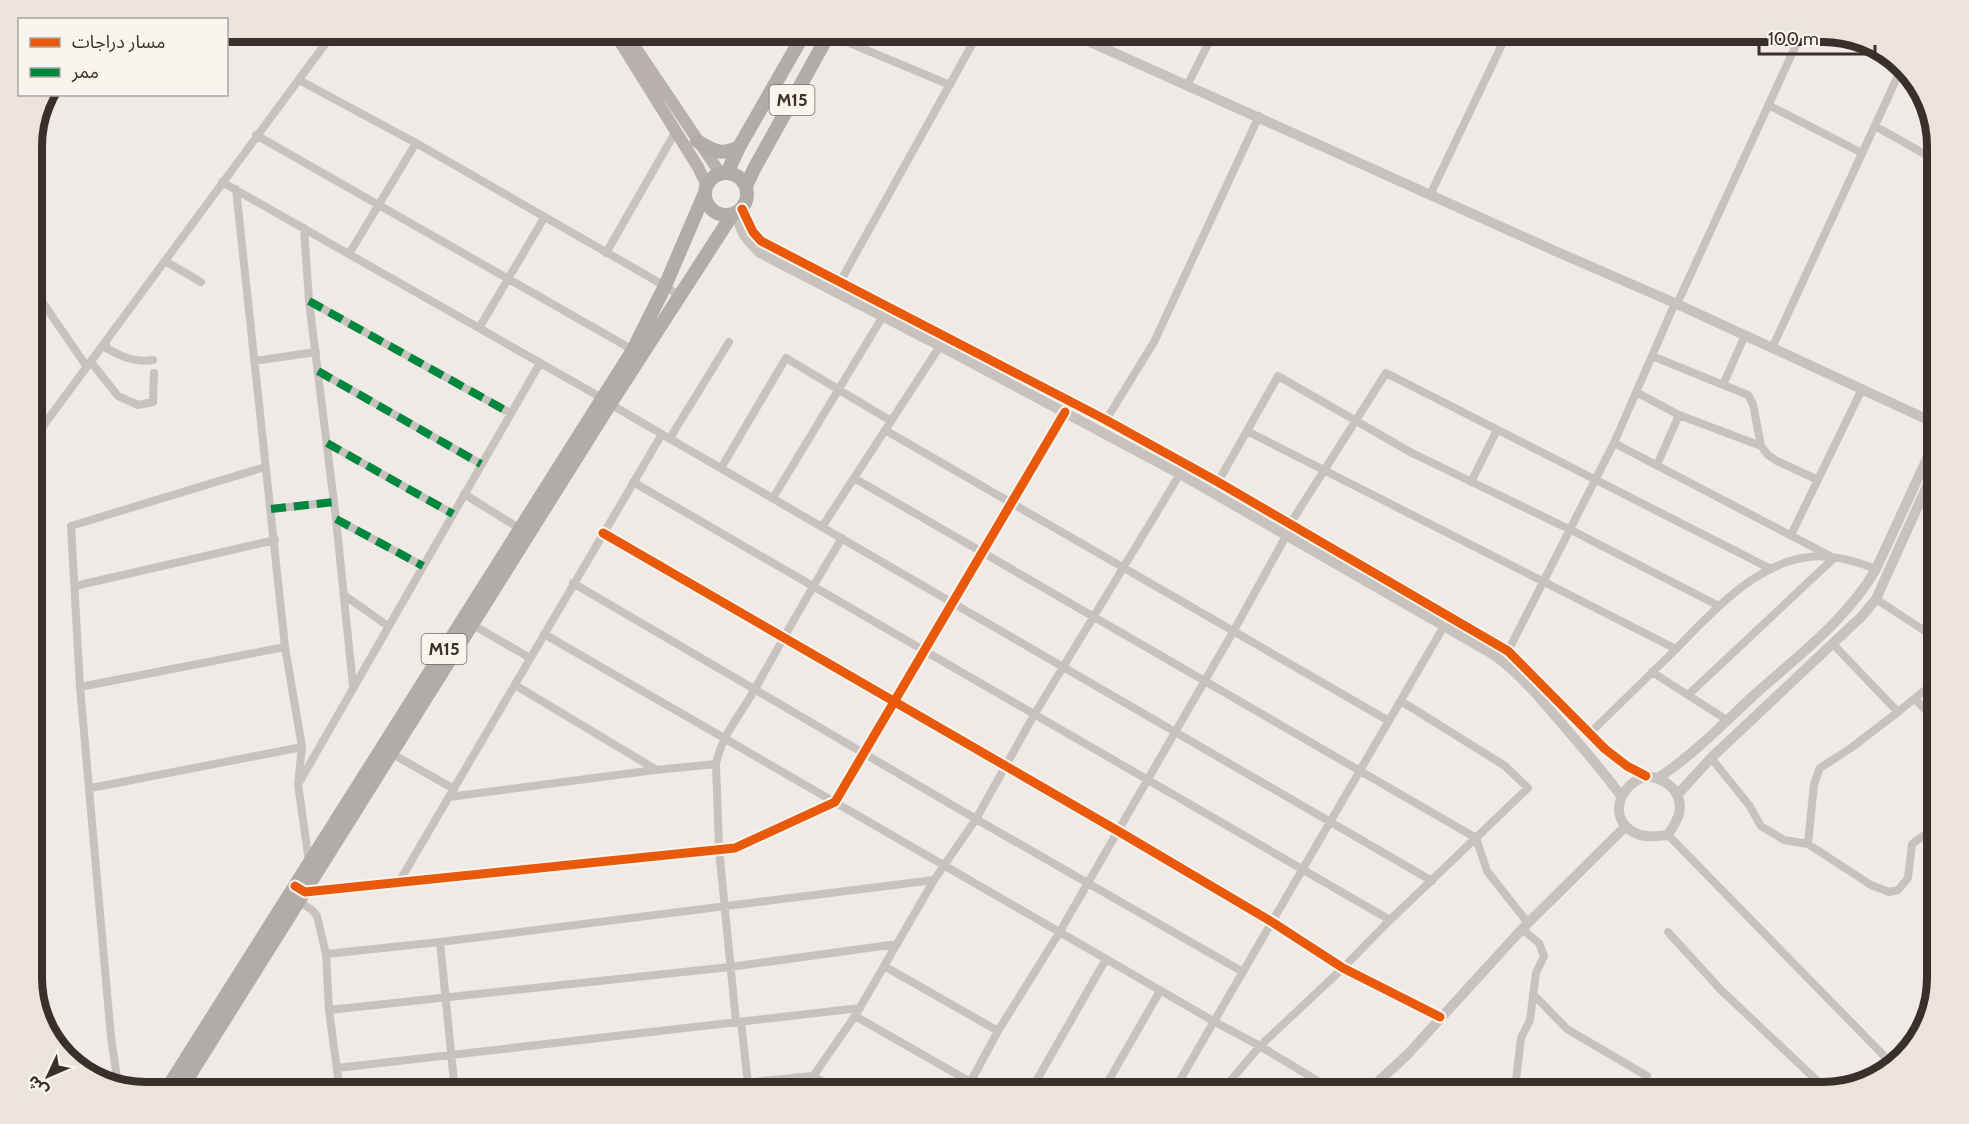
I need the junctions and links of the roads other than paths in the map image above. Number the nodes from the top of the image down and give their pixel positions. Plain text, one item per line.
1 (327, 42) edge
2 (621, 42) edge
3 (631, 42) edge
4 (799, 42) edge
5 (824, 42) edge
6 (850, 42) edge
7 (974, 42) edge
8 (1090, 42) edge
9 (1209, 42) edge
10 (1503, 42) edge
11 (1797, 42) edge
12 (1899, 74) edge
13 (299, 80) junction
14 (950, 85) junction
15 (1187, 86) junction
16 (1768, 105) junction
17 (1259, 116) junction
18 (675, 122) junction
19 (1875, 126) junction
20 (256, 135) junction
21 (698, 141) junction
22 (416, 143) junction
23 (739, 147) junction
24 (1862, 153) junction
25 (1927, 155) edge
26 (724, 173) junction
27 (222, 182) junction
28 (746, 186) junction
29 (236, 189) junction
30 (706, 191) junction
31 (1430, 195) junction
32 (379, 205) junction
33 (737, 212) junction
34 (544, 218) junction
35 (304, 228) junction
36 (606, 253) junction
37 (349, 254) junction
38 (165, 261) junction
39 (508, 278) junction
40 (201, 282) dead end
41 (840, 282) junction
42 (665, 286) junction
43 (679, 296) junction
44 (309, 301) junction
45 (42, 302) edge
46 (1676, 303) junction
47 (883, 316) junction
48 (479, 328) junction
49 (1745, 335) junction
50 (106, 342) junction
51 (729, 342) dead end
52 (940, 346) junction
53 (1772, 348) junction
54 (633, 350) junction
55 (316, 352) junction
56 (1652, 356) junction
57 (153, 360) dead end
58 (254, 361) junction
59 (540, 363) junction
60 (89, 365) junction
61 (318, 371) junction
62 (154, 373) dead end
63 (1723, 385) junction
64 (1862, 389) junction
65 (840, 390) junction
66 (1636, 392) junction
67 (606, 401) junction
68 (1065, 412) junction
69 (510, 413) junction
70 (1679, 415) junction
71 (1927, 419) edge
72 (1106, 420) junction
73 (891, 421) junction
74 (1355, 422) junction
75 (42, 428) edge
76 (885, 430) junction
77 (1497, 430) junction
78 (1247, 431) junction
79 (666, 436) junction
80 (327, 443) junction
81 (1614, 443) junction
82 (1761, 446) junction
83 (1927, 459) edge
84 (481, 464) junction
85 (1657, 465) junction
86 (265, 467) junction
87 (721, 468) junction
88 (1324, 470) junction
89 (1180, 474) junction
90 (854, 478) junction
91 (1596, 480) junction
92 (1818, 480) junction
93 (633, 482) junction
94 (1218, 482) junction
95 (1471, 482) junction
96 (1927, 486) edge
97 (464, 494) junction
98 (773, 498) junction
99 (334, 502) junction
100 (1011, 503) junction
101 (271, 509) junction
102 (453, 514) junction
103 (336, 519) junction
104 (1290, 524) junction
105 (822, 527) junction
106 (1571, 530) junction
107 (524, 531) junction
108 (603, 533) junction
109 (1791, 535) junction
110 (1286, 536) junction
111 (842, 538) junction
112 (275, 540) junction
113 (982, 552) junction
114 (1834, 558) junction
115 (423, 566) junction
116 (1123, 568) junction
117 (1876, 569) junction
118 (1771, 570) junction
119 (1544, 582) junction
120 (573, 583) junction
121 (75, 586) junction
122 (813, 586) junction
123 (344, 595) junction
124 (1876, 599) junction
125 (953, 602) junction
126 (1719, 606) junction
127 (1094, 617) junction
128 (467, 622) junction
129 (388, 626) junction
130 (1444, 626) junction
131 (1233, 632) junction
132 (1927, 632) edge
133 (544, 634) junction
134 (783, 637) junction
135 (1832, 643) junction
136 (285, 647) junction
137 (1676, 649) junction
138 (924, 651) junction
139 (1508, 651) junction
140 (530, 658) junction
141 (1064, 667) junction
142 (1652, 672) junction
143 (1205, 682) junction
144 (515, 685) junction
145 (353, 686) junction
146 (80, 687) junction
147 (755, 688) junction
148 (1927, 689) edge
149 (1688, 695) junction
150 (1915, 699) junction
151 (1401, 701) junction
152 (894, 702) junction
153 (1898, 712) junction
154 (1927, 712) edge
155 (1034, 715) junction
156 (1727, 720) junction
157 (1389, 721) junction
158 (1176, 732) junction
159 (1590, 733) junction
160 (723, 739) junction
161 (302, 747) junction
162 (387, 750) junction
163 (864, 753) junction
164 (1711, 759) junction
165 (716, 764) junction
166 (1005, 766) junction
167 (655, 770) junction
168 (1360, 771) junction
169 (1646, 776) junction
170 (1658, 777) junction
171 (1148, 780) junction
172 (298, 784) junction
173 (91, 788) junction
174 (452, 793) junction
175 (1677, 795) junction
176 (1621, 796) junction
177 (835, 802) junction
178 (976, 819) junction
179 (1331, 822) junction
180 (1626, 826) junction
181 (1118, 831) junction
182 (1668, 835) junction
183 (1927, 835) edge
184 (1476, 838) junction
185 (1808, 844) junction
186 (719, 849) junction
187 (943, 865) junction
188 (314, 867) junction
189 (1303, 870) junction
190 (934, 880) junction
191 (1432, 880) junction
192 (399, 882) junction
193 (1088, 883) junction
194 (297, 894) junction
195 (724, 906) junction
196 (1390, 920) junction
197 (1272, 922) junction
198 (1525, 926) junction
199 (1668, 932) dead end
200 (1059, 933) junction
201 (440, 942) junction
202 (897, 944) junction
203 (326, 954) junction
204 (1106, 959) junction
205 (884, 966) junction
206 (729, 967) junction
207 (1343, 968) junction
208 (1243, 972) junction
209 (1160, 991) junction
210 (1533, 994) junction
211 (447, 999) junction
212 (860, 1008) junction
213 (329, 1010) junction
214 (855, 1016) junction
215 (1440, 1017) junction
216 (738, 1022) junction
217 (1215, 1022) junction
218 (998, 1030) junction
219 (1260, 1046) junction
220 (452, 1056) junction
221 (1888, 1060) edge
222 (338, 1068) junction
223 (813, 1076) junction
224 (1647, 1076) dead end
225 (117, 1077) edge
226 (172, 1082) edge
227 (185, 1082) edge
228 (339, 1082) edge
229 (454, 1082) edge
230 (748, 1082) joint
231 (809, 1082) edge
232 (823, 1082) edge
233 (968, 1082) edge
234 (971, 1082) edge
235 (1036, 1082) edge
236 (1108, 1082) edge
237 (1179, 1082) edge
238 (1229, 1082) edge
239 (1319, 1082) edge
240 (1380, 1082) edge
241 (1514, 1082) edge
242 (1818, 1082) edge

1 - 13 street
2 - 18 main road
3 - 18 main road
4 - 23 highway, M15
5 - 28 highway, M15
6 - 14 street
7 - 14 street
8 - 15 street
9 - 15 street
10 - 31 street
11 - 16 street
12 - 19 street
13 - 20 street
13 - 22 street
14 - 41 street
15 - 17 street
16 - 24 street
16 - 46 street
17 - 31 street
17 - 72 street
18 - 21 main road
18 - 30 main road
18 - 36 street
19 - 24 street
19 - 25 street
20 - 27 street
20 - 32 street
21 - 23 highway
21 - 26 main road
22 - 32 street
22 - 34 street
23 - 26 highway
24 - 53 street
26 - 28 highway
26 - 30 highway
27 - 29 street
27 - 38 street
28 - 33 highway
29 - 35 street
29 - 58 street
30 - 33 highway
30 - 42 highway, M15
31 - 46 street
32 - 37 street
32 - 39 street
33 - 41 street
33 - 43 highway, M15
33 - 47 street
34 - 36 street
34 - 39 street
35 - 37 street
35 - 44 street
36 - 42 street
37 - 48 street
38 - 40 street
38 - 50 street
39 - 48 street
39 - 54 street
41 - 72 street
42 - 43 street
42 - 54 highway, M15
43 - 67 highway, M15
44 - 55 street
44 - 69 street
45 - 60 street
46 - 49 street
46 - 56 street
47 - 52 street
47 - 65 street
48 - 59 street
49 - 53 street
49 - 63 street
50 - 57 street
50 - 60 street
51 - 79 street
52 - 68 street
52 - 73 street
53 - 64 street
54 - 67 highway, M15
55 - 58 street
55 - 61 street
56 - 63 street
56 - 66 street
58 - 86 street
59 - 67 street
59 - 69 street
60 - 62 street
60 - 75 street
61 - 80 street
61 - 84 street
63 - 82 street
64 - 71 street
64 - 92 street
65 - 73 street
65 - 87 street
65 - 98 street
66 - 70 street
66 - 81 street
67 - 79 street
67 - 107 highway, M15
68 - 89 street
68 - 100 street
69 - 84 street
70 - 82 street
70 - 85 street
72 - 94 street
73 - 76 street
74 - 77 street
74 - 78 street
74 - 88 street
74 - 95 street
76 - 90 street
76 - 100 street
77 - 91 street
77 - 95 street
78 - 88 street
78 - 94 street
79 - 87 street
79 - 93 street
80 - 99 street
80 - 102 street
81 - 85 street
81 - 91 street
82 - 92 street
83 - 117 street
84 - 97 street
85 - 109 street
86 - 101 street
86 - 121 street
87 - 98 street
88 - 104 street
88 - 119 street
89 - 110 street
89 - 116 street
90 - 105 street
90 - 113 street
91 - 106 street
91 - 118 street
92 - 109 street
93 - 108 street
93 - 122 street
94 - 104 street
95 - 106 street
96 - 124 street
97 - 102 street
97 - 107 street
98 - 105 street
99 - 101 street
99 - 103 street
100 - 113 street
100 - 116 street
101 - 112 street
102 - 115 street
103 - 115 street
103 - 123 street
104 - 139 street
105 - 111 street
106 - 119 street
106 - 126 street
107 - 128 highway, M15
108 - 120 street
108 - 134 street
109 - 114 street
110 - 130 street
110 - 131 street
111 - 122 street
111 - 125 street
112 - 121 street
112 - 136 street
113 - 125 street
113 - 127 street
114 - 117 street
114 - 118 street
114 - 149 street
115 - 129 street
116 - 127 street
116 - 131 street
117 - 156 street
118 - 126 street
119 - 137 street
119 - 139 street
120 - 133 street
120 - 147 street
121 - 146 street
122 - 134 street
122 - 138 street
123 - 129 street
123 - 145 street
124 - 132 street
124 - 135 street
125 - 138 street
125 - 141 street
126 - 137 street
127 - 141 street
127 - 143 street
128 - 140 street
128 - 162 highway, M15
129 - 145 street
130 - 151 street
130 - 176 street
131 - 143 street
131 - 157 street
133 - 140 street
133 - 160 street
134 - 147 street
134 - 152 street
135 - 153 street
135 - 164 street
136 - 146 street
136 - 161 street
137 - 142 street
138 - 152 street
138 - 155 street
139 - 159 street
140 - 144 street
141 - 155 street
141 - 158 street
142 - 149 street
142 - 159 street
143 - 158 street
143 - 168 street
144 - 167 street
144 - 174 street
145 - 172 street
146 - 173 street
147 - 160 street
147 - 163 street
148 - 150 street
149 - 156 street
150 - 153 street
150 - 154 street
151 - 157 street
151 - 184 street
152 - 163 street
152 - 166 street
153 - 185 street
155 - 166 street
155 - 171 street
156 - 170 street
157 - 168 street
158 - 171 street
158 - 179 street
159 - 169 street
160 - 165 street
160 - 177 street
161 - 172 street
161 - 173 street
162 - 174 street
162 - 188 highway, M15
163 - 177 street
163 - 178 street
164 - 175 street
164 - 185 street
165 - 167 street
165 - 186 street
166 - 178 street
166 - 181 street
167 - 174 street
168 - 179 street
168 - 184 street
169 - 170 street
169 - 176 street
170 - 175 street
171 - 181 street
171 - 189 street
172 - 188 street
173 - 225 street
174 - 192 street
175 - 182 street
176 - 180 street
177 - 186 street
177 - 187 street
178 - 187 street
178 - 193 street
179 - 189 street
179 - 191 street
180 - 182 street
180 - 198 street
181 - 193 street
181 - 197 street
182 - 221 street
183 - 185 street
184 - 191 street
184 - 198 street
186 - 192 street
186 - 195 street
187 - 190 street
187 - 200 street
188 - 194 highway, M15
189 - 196 street
189 - 197 street
190 - 195 street
190 - 202 street
191 - 196 street
192 - 194 street
193 - 200 street
193 - 208 street
194 - 203 street
194 - 226 highway, M15
194 - 227 highway, M15
195 - 201 street
195 - 206 street
196 - 207 street
197 - 207 street
197 - 208 street
198 - 210 street
198 - 215 street
199 - 242 street
200 - 204 street
200 - 218 street
201 - 203 street
201 - 211 street
202 - 205 street
202 - 206 street
203 - 213 street
204 - 209 street
204 - 235 street
205 - 212 street
205 - 218 street
206 - 211 street
206 - 216 street
207 - 215 street
207 - 219 street
208 - 217 street
209 - 217 street
209 - 236 street
210 - 224 street
210 - 241 street
211 - 213 street
211 - 220 street
212 - 214 street
212 - 216 street
213 - 222 street
214 - 223 street
214 - 233 street
215 - 240 street
216 - 220 street
216 - 230 street
217 - 219 street
217 - 237 street
218 - 234 street
219 - 238 street
219 - 239 street
220 - 222 street
220 - 229 street
222 - 228 street
223 - 230 street
223 - 231 street
223 - 232 street

